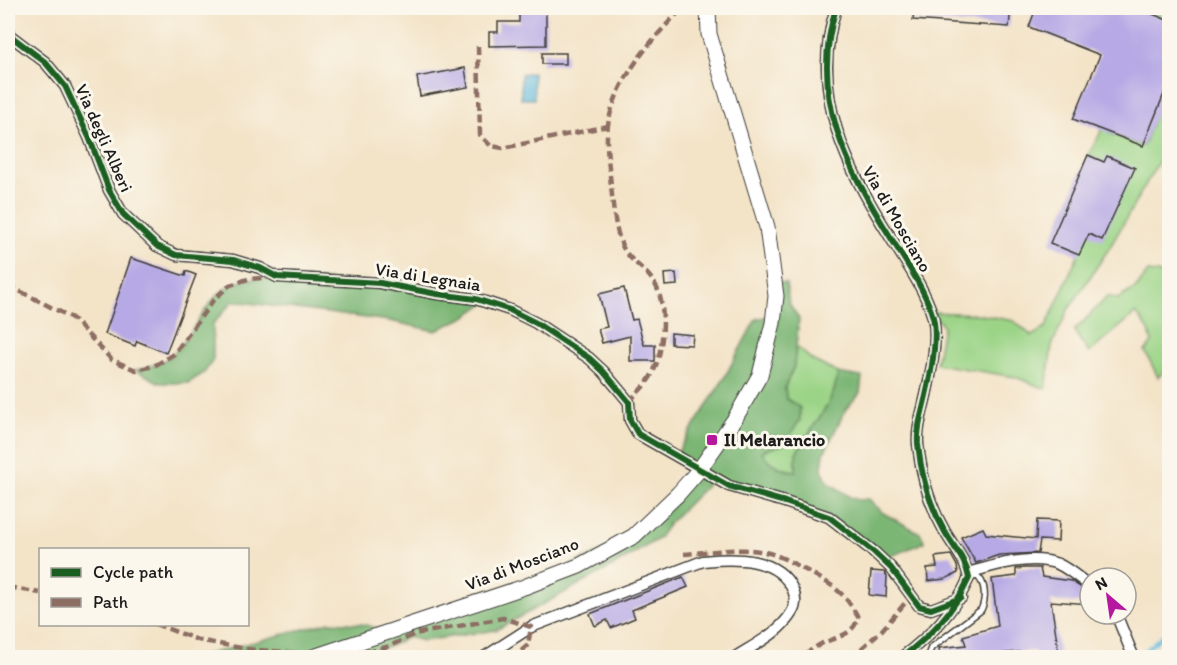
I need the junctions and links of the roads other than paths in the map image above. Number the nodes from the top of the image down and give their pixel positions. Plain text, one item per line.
1 (708, 8) edge
2 (836, 8) edge
3 (8, 34) edge
4 (277, 277) joint
5 (699, 470) junction
6 (969, 575) junction
7 (1078, 578) edge
8 (961, 598) junction
9 (1121, 626) edge
10 (914, 653) edge
11 (310, 657) edge
12 (483, 657) edge
13 (734, 657) edge
14 (901, 657) edge
15 (931, 657) edge
16 (1134, 657) edge

1 - 5 main road, Via di Mosciano
2 - 6 street, Via di Mosciano
3 - 4 street, Via degli Alberi
4 - 5 street, Via di Legnaia
5 - 8 street, Via di Legnaia
5 - 11 main road, Via di Mosciano
6 - 7 street
6 - 8 street
6 - 15 lane
8 - 10 street
9 - 16 street
10 - 14 street
12 - 13 street

